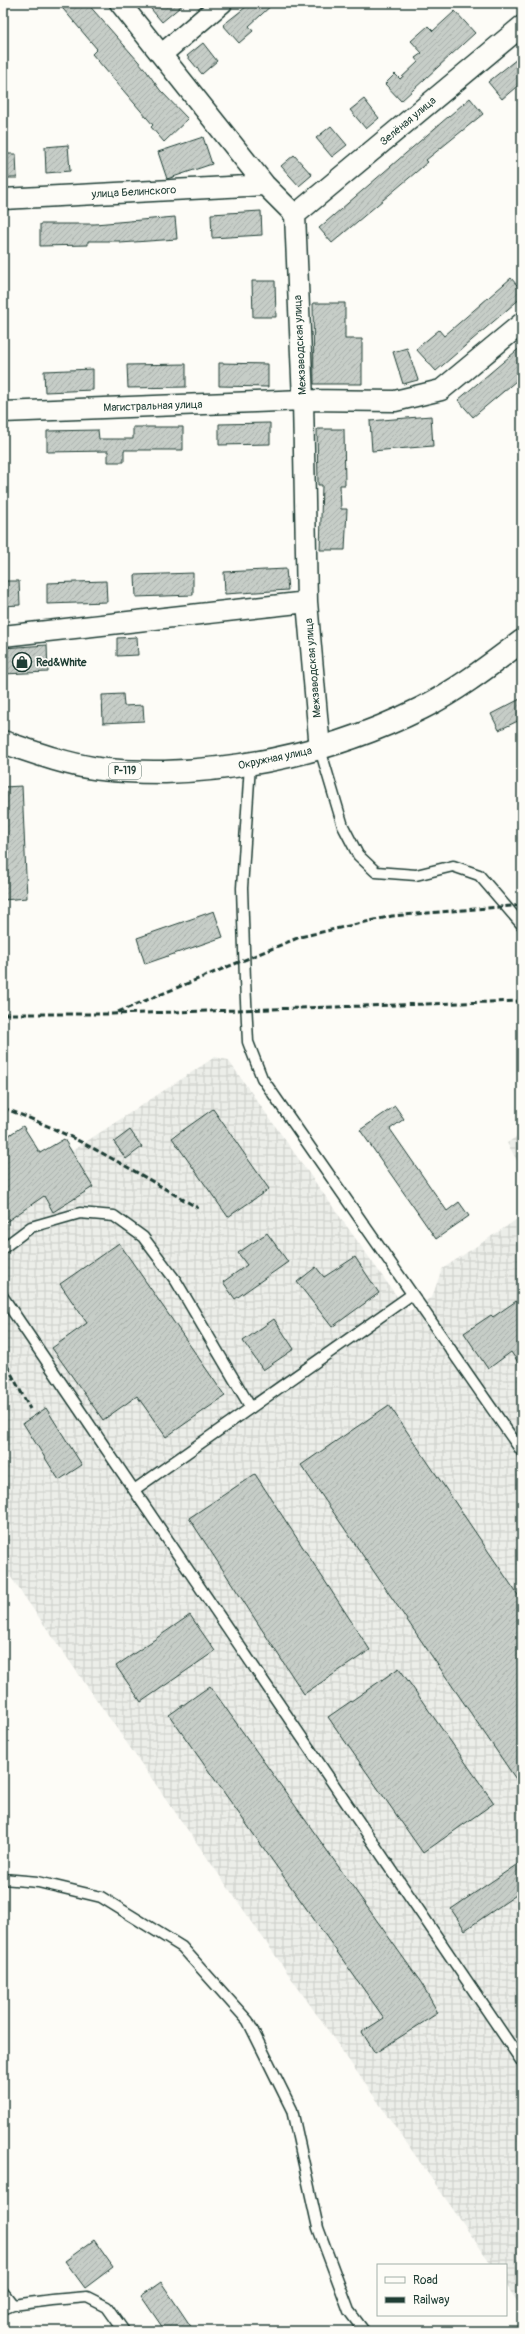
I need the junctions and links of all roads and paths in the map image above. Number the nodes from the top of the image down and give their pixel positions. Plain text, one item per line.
1 (120, 3) edge
2 (222, 3) edge
3 (522, 26) edge
4 (162, 54) junction
5 (265, 185) junction
6 (3, 199) edge
7 (295, 215) junction
8 (522, 323) edge
9 (303, 400) junction
10 (3, 412) edge
11 (307, 602) junction
12 (3, 636) edge
13 (521, 645) edge
14 (3, 742) edge
15 (320, 749) junction
16 (250, 765) junction
17 (522, 925) edge
18 (3, 1248) edge
19 (412, 1295) junction
20 (3, 1297) edge
21 (251, 1408) junction
22 (522, 1452) edge
23 (134, 1490) junction
24 (3, 1880) edge
25 (522, 2062) edge
26 (3, 2292) edge
27 (8, 2307) edge
28 (124, 2331) edge
29 (364, 2331) edge

1 - 4 street
2 - 4 street
3 - 7 street, Зелёная улица
4 - 5 street
5 - 6 street, улица Белинского
5 - 7 street
7 - 9 street, Межзаводская улица
8 - 9 street, Магистральная улица
9 - 10 street, Магистральная улица
9 - 11 street, Межзаводская улица
11 - 12 street
11 - 15 street, Межзаводская улица
13 - 15 highway, Окружная улица / Р-119
14 - 16 highway, Окружная улица / Р-119
15 - 16 highway, Окружная улица / Р-119
15 - 17 lane
16 - 19 lane
18 - 21 lane
19 - 21 lane
19 - 22 lane
20 - 23 lane
21 - 23 lane
23 - 25 lane
24 - 29 lane
26 - 27 lane
27 - 28 lane

